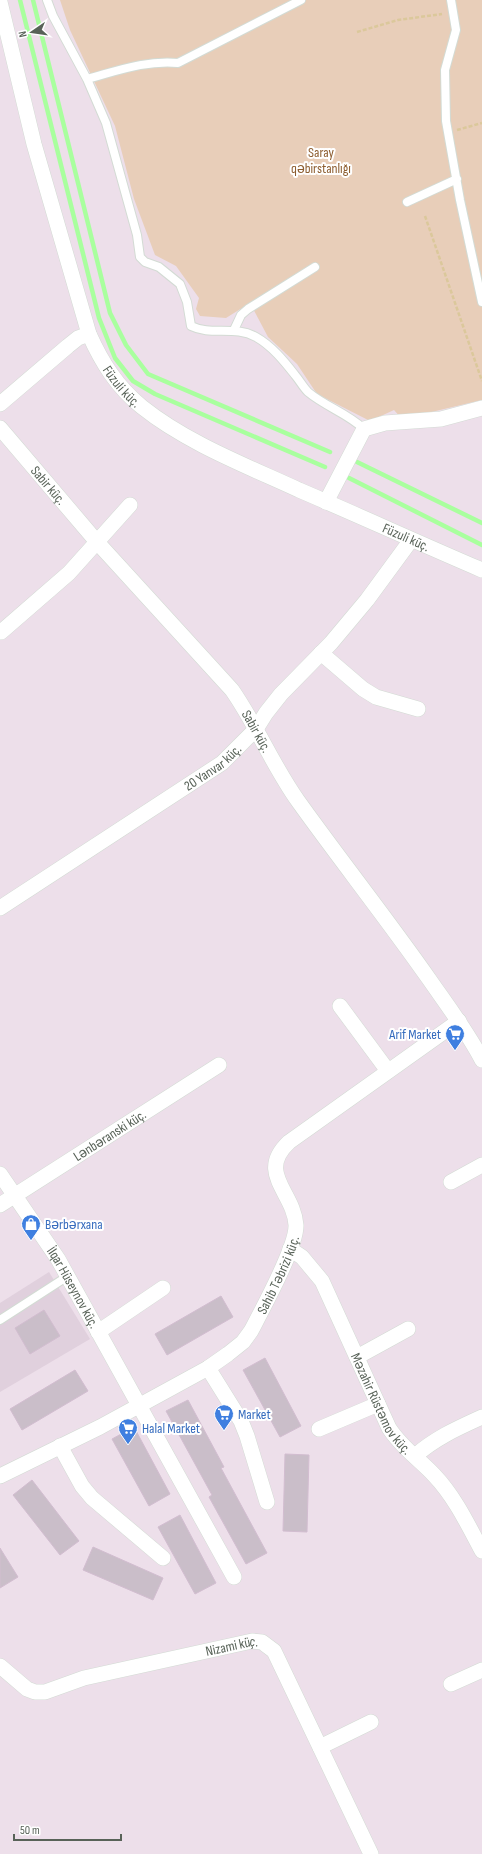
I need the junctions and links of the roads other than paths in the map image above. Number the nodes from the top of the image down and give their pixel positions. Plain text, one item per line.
1 (47, 0) edge
2 (301, 0) edge
3 (451, 0) edge
4 (0, 2) edge
5 (87, 79) junction
6 (457, 179) junction
7 (407, 202) dead end
8 (315, 267) dead end
9 (482, 302) edge
10 (234, 330) junction
11 (89, 334) junction
12 (0, 404) edge
13 (482, 408) edge
14 (0, 428) edge
15 (364, 429) junction
16 (326, 502) junction
17 (130, 505) dead end
18 (411, 540) junction
19 (97, 542) junction
20 (482, 570) edge
21 (1, 632) dead end
22 (321, 653) junction
23 (418, 709) dead end
24 (256, 729) junction
25 (0, 908) edge
26 (340, 1006) dead end
27 (458, 1021) junction
28 (478, 1040) edge
29 (482, 1060) edge
30 (219, 1065) dead end
31 (388, 1071) junction
32 (482, 1165) edge
33 (0, 1174) edge
34 (451, 1182) dead end
35 (15, 1196) junction
36 (0, 1205) edge
37 (290, 1249) junction
38 (68, 1276) junction
39 (163, 1288) dead end
40 (0, 1320) edge
41 (408, 1329) dead end
42 (98, 1332) junction
43 (357, 1358) junction
44 (208, 1368) junction
45 (378, 1404) junction
46 (138, 1407) junction
47 (482, 1417) edge
48 (319, 1429) dead end
49 (60, 1446) junction
50 (416, 1456) junction
51 (0, 1476) edge
52 (267, 1502) dead end
53 (482, 1552) edge
54 (163, 1558) dead end
55 (234, 1577) dead end
56 (0, 1666) edge
57 (482, 1670) edge
58 (451, 1684) dead end
59 (370, 1722) dead end
60 (320, 1747) junction
61 (371, 1854) edge

1 - 5 lane
2 - 5 lane
3 - 6 lane
4 - 11 street, Füzuli küç.
5 - 10 lane
6 - 7 lane
6 - 9 lane
8 - 10 lane
10 - 15 lane
11 - 12 street
11 - 16 street, Füzuli küç.
13 - 15 street
14 - 19 street, Sabir küç.
15 - 16 street
16 - 18 street, Füzuli küç.
17 - 19 street
18 - 20 street, Füzuli küç.
18 - 22 street, 20 Yanvar küç.
19 - 21 street
19 - 24 street, Sabir küç.
22 - 23 street
22 - 24 street, 20 Yanvar küç.
24 - 25 street, 20 Yanvar küç.
24 - 27 street, Sabir küç.
26 - 31 street
27 - 28 street, Sabir küç.
27 - 31 street, Sahib Təbrizi küç.
28 - 29 street, Sabir küç.
30 - 35 street, Lənbəranski küç.
31 - 37 street, Sahib Təbrizi küç.
32 - 34 street
33 - 35 street, İlqar Hüseynov küç.
35 - 36 street, Lənbəranski küç.
35 - 38 street, İlqar Hüseynov küç.
37 - 43 street, Məzahir Rüstəmov küç.
37 - 44 street, Sahib Təbrizi küç.
38 - 40 lane
38 - 42 street, İlqar Hüseynov küç.
39 - 42 street
41 - 43 street
42 - 46 street, İlqar Hüseynov küç.
43 - 45 street, Məzahir Rüstəmov küç.
44 - 46 street, Sahib Təbrizi küç.
44 - 52 street
45 - 48 street
45 - 50 street, Məzahir Rüstəmov küç.
46 - 49 street, Sahib Təbrizi küç.
46 - 55 street, İlqar Hüseynov küç.
47 - 50 street
49 - 51 street, Sahib Təbrizi küç.
49 - 54 street
50 - 53 street, Məzahir Rüstəmov küç.
56 - 60 street, Nizami küç.
57 - 58 street
59 - 60 street
60 - 61 street, Nizami küç.

